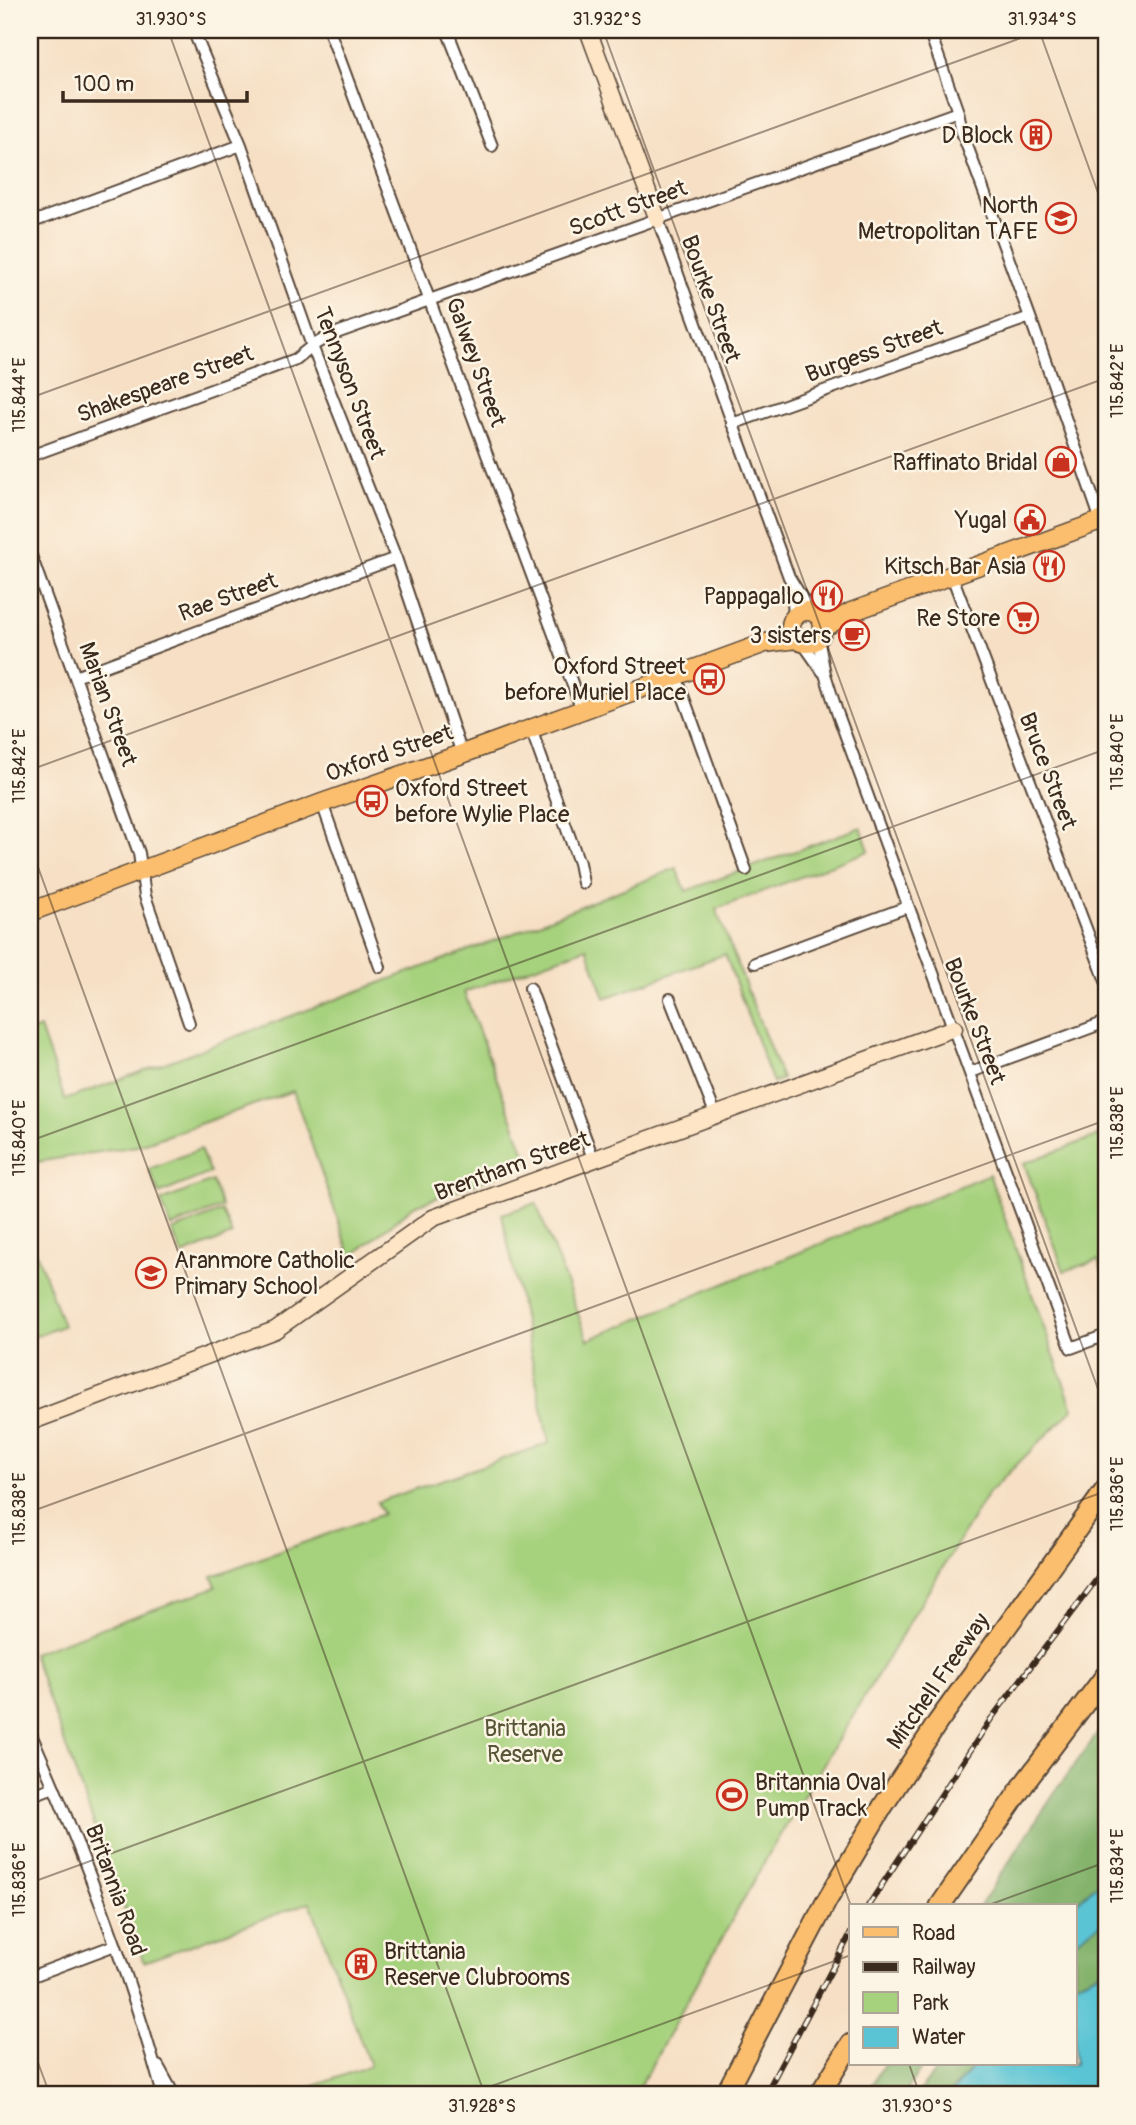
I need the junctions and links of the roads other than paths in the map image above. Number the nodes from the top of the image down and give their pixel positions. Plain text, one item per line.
1 (193, 30) edge
2 (329, 30) edge
3 (447, 30) edge
4 (588, 30) edge
5 (929, 30) edge
6 (958, 112) junction
7 (241, 145) junction
8 (492, 146) dead end
9 (658, 220) junction
10 (30, 223) edge
11 (430, 301) junction
12 (1030, 317) junction
13 (312, 346) junction
14 (732, 424) junction
15 (30, 456) edge
16 (1105, 525) edge
17 (30, 553) edge
18 (396, 558) junction
19 (953, 576) junction
20 (791, 583) junction
21 (806, 626) junction
22 (825, 674) junction
23 (676, 676) junction
24 (75, 677) junction
25 (582, 710) junction
26 (531, 729) junction
27 (462, 754) junction
28 (322, 803) junction
29 (746, 870) dead end
30 (141, 872) junction
31 (583, 883) dead end
32 (907, 907) junction
33 (30, 912) edge
34 (755, 963) dead end
35 (380, 967) dead end
36 (1106, 981) edge
37 (530, 988) dead end
38 (670, 999) dead end
39 (1106, 1022) edge
40 (189, 1023) dead end
41 (954, 1028) junction
42 (971, 1072) junction
43 (716, 1116) junction
44 (594, 1161) junction
45 (1106, 1335) edge
46 (30, 1422) edge
47 (1106, 1489) edge
48 (1106, 1675) edge
49 (30, 1732) edge
50 (54, 1787) junction
51 (30, 1796) edge
52 (941, 1904) edge
53 (115, 1945) junction
54 (30, 1977) edge
55 (849, 2047) edge
56 (155, 2064) junction
57 (163, 2095) edge
58 (174, 2095) edge
59 (725, 2095) edge
60 (819, 2095) edge

1 - 7 street, Tennyson Street
2 - 11 street, Galwey Street
3 - 8 street
4 - 9 street, Bourke Street
5 - 6 street
6 - 9 street, Scott Street
6 - 12 street
7 - 10 street
7 - 13 street, Tennyson Street
9 - 11 street, Scott Street
9 - 14 street, Bourke Street
11 - 13 street, Scott Street
11 - 25 street, Galwey Street
12 - 14 street, Burgess Street
12 - 16 street
13 - 15 street, Shakespeare Street
13 - 18 street, Tennyson Street
14 - 20 street, Bourke Street
16 - 19 main road
17 - 24 street, Marian Street
18 - 24 street, Rae Street
18 - 27 street, Tennyson Street
19 - 21 main road
19 - 36 street, Bruce Street
20 - 21 street, Bourke Street
20 - 21 street, Bourke Street
21 - 22 street, Bourke Street
21 - 22 street, Bourke Street
21 - 23 main road, Oxford Street
22 - 32 street, Bourke Street
23 - 25 main road, Oxford Street
23 - 29 street
24 - 30 street, Marian Street
25 - 26 main road, Oxford Street
26 - 27 main road, Oxford Street
26 - 31 street
27 - 28 main road, Oxford Street
28 - 30 main road, Oxford Street
28 - 35 street
30 - 33 main road, Oxford Street
30 - 40 street, Marian Street
32 - 34 street
32 - 41 street, Bourke Street
37 - 44 street
38 - 43 street
39 - 42 street
41 - 42 street, Bourke Street
41 - 43 street, Brentham Street
42 - 45 street, Bourke Street
43 - 44 street, Brentham Street
44 - 46 street, Brentham Street
47 - 59 highway, Mitchell Freeway
48 - 52 highway
49 - 50 street, Britannia Road
50 - 51 street
50 - 53 street, Britannia Road
53 - 54 street
53 - 56 street, Britannia Road
55 - 60 highway
56 - 57 street, Britannia Road
56 - 58 street, Britannia Road

